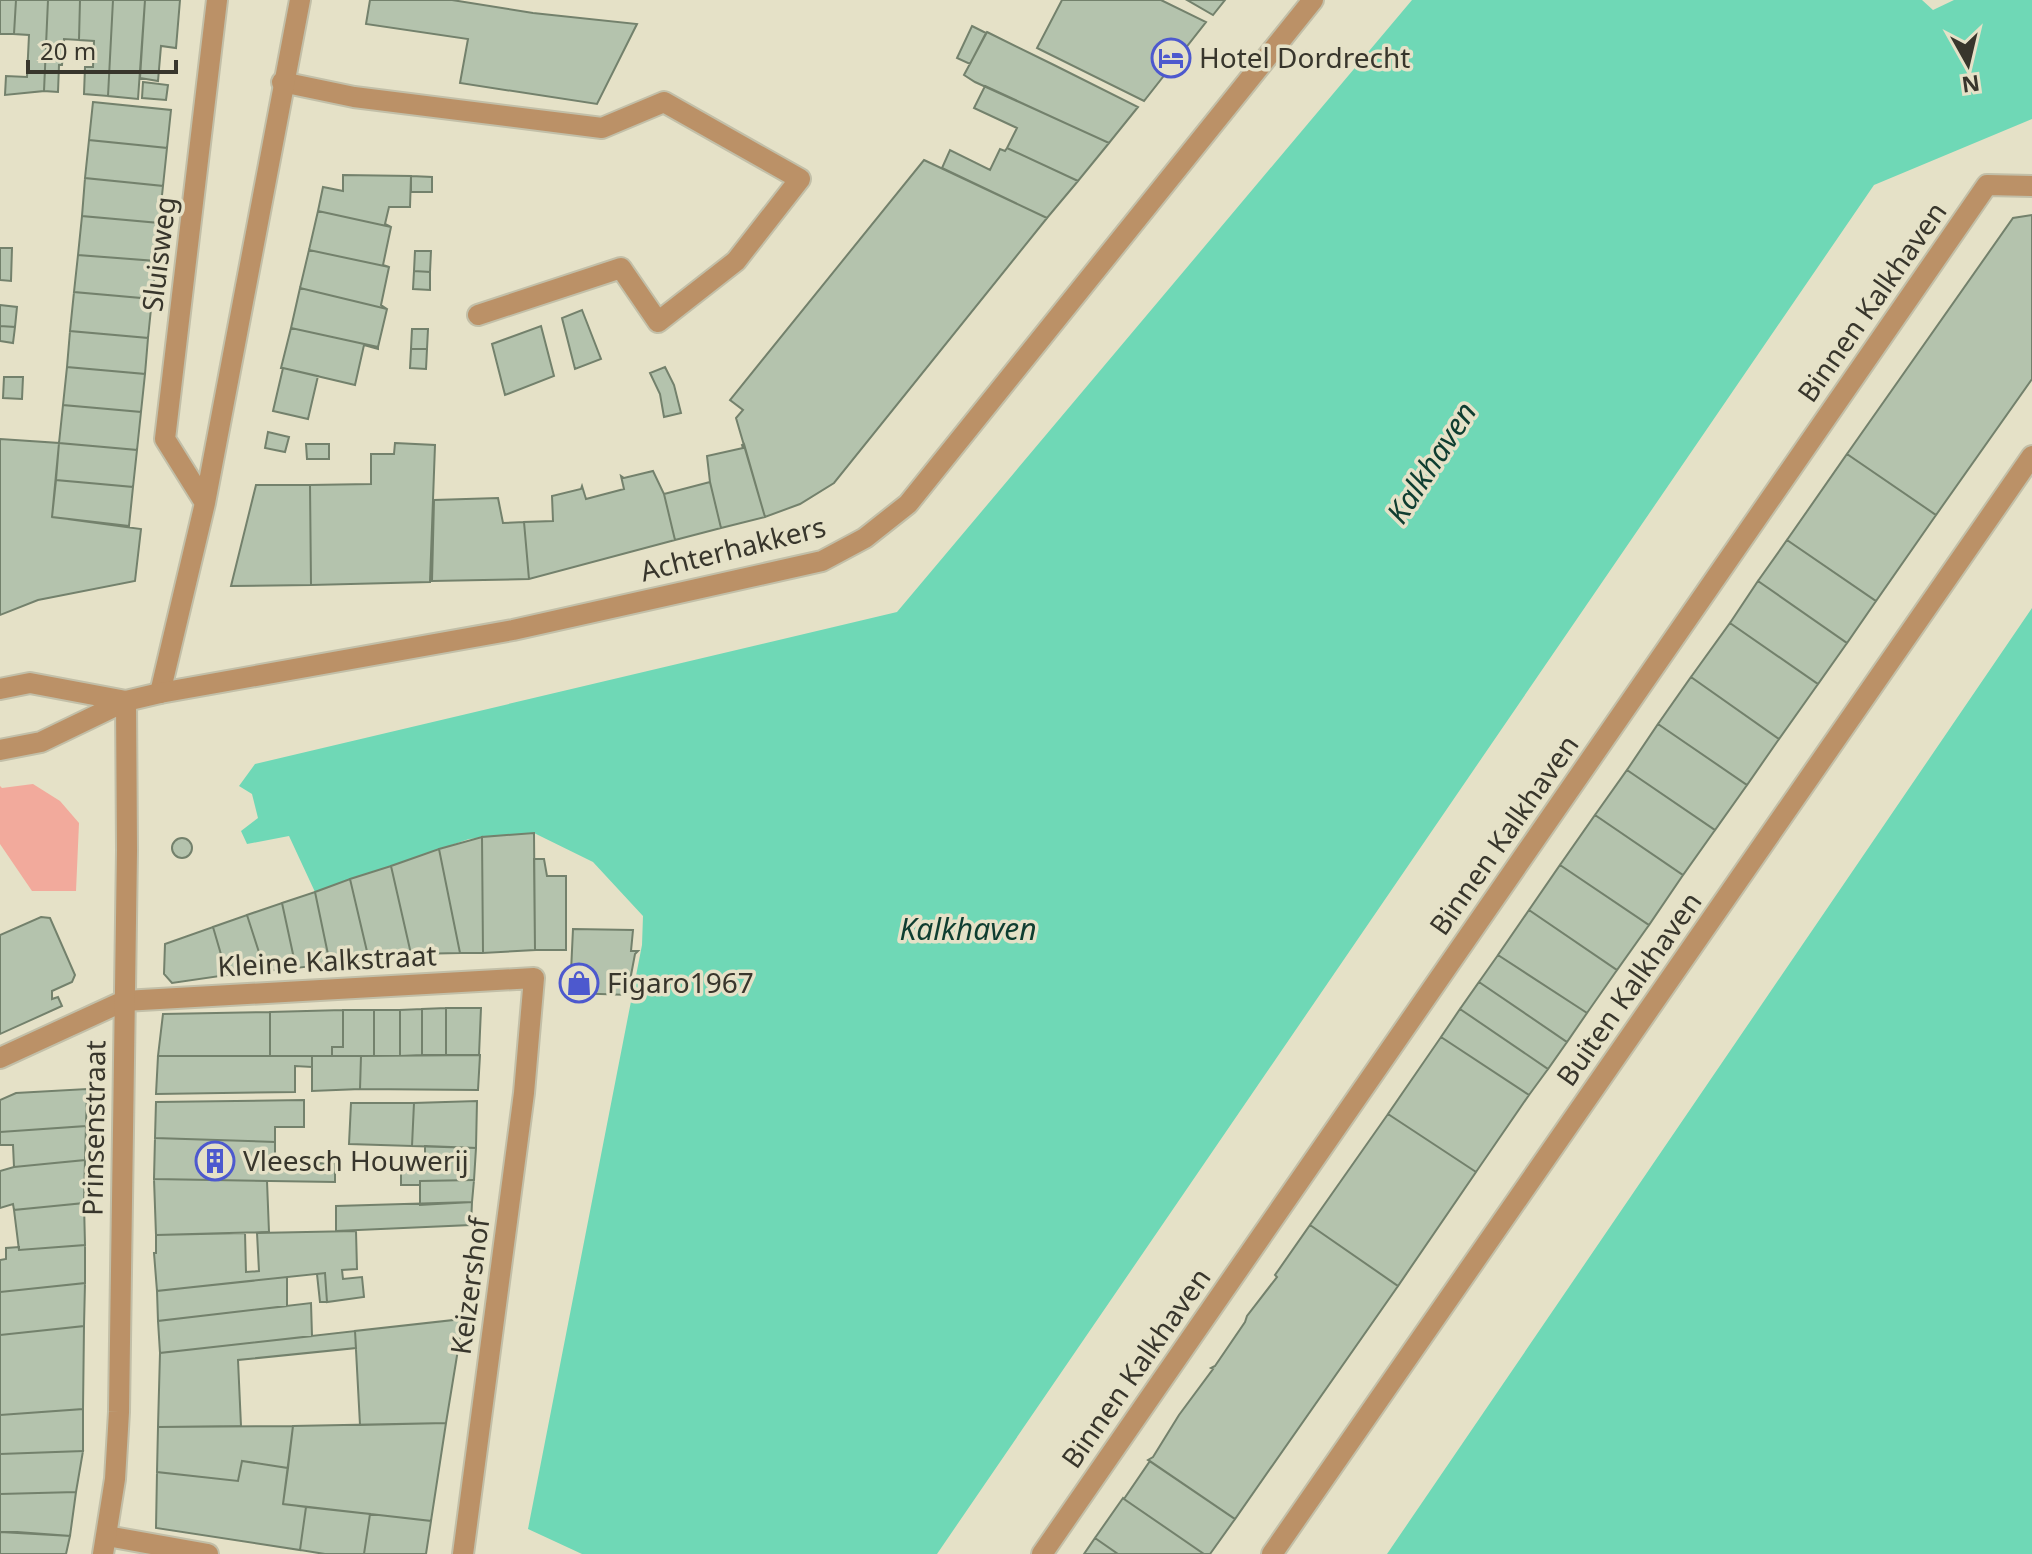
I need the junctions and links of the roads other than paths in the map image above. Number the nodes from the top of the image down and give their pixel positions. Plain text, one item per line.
1 (217, 0) edge
2 (300, 0) edge
3 (1313, 0) edge
4 (282, 82) junction
5 (2032, 186) edge
6 (478, 315) dead end
7 (2032, 456) edge
8 (205, 503) junction
9 (0, 689) edge
10 (160, 693) junction
11 (126, 701) junction
12 (0, 750) edge
13 (534, 978) joint
14 (124, 1001) junction
15 (0, 1058) edge
16 (105, 1545) edge
17 (208, 1554) edge
18 (463, 1554) edge
19 (1042, 1554) edge
20 (1272, 1554) edge

1 - 8 street, Sluisweg
2 - 4 street
3 - 10 street, Achterhakkers
4 - 6 street
4 - 8 street
5 - 19 street, Binnen Kalkhaven
7 - 20 street, Buiten Kalkhaven
8 - 10 street
9 - 11 street
10 - 11 street, Achterhakkers
11 - 12 street
11 - 14 street, Prinsenstraat
13 - 14 street, Kleine Kalkstraat
13 - 18 street, Keizershof
14 - 15 street
14 - 16 street, Prinsenstraat
16 - 17 street

